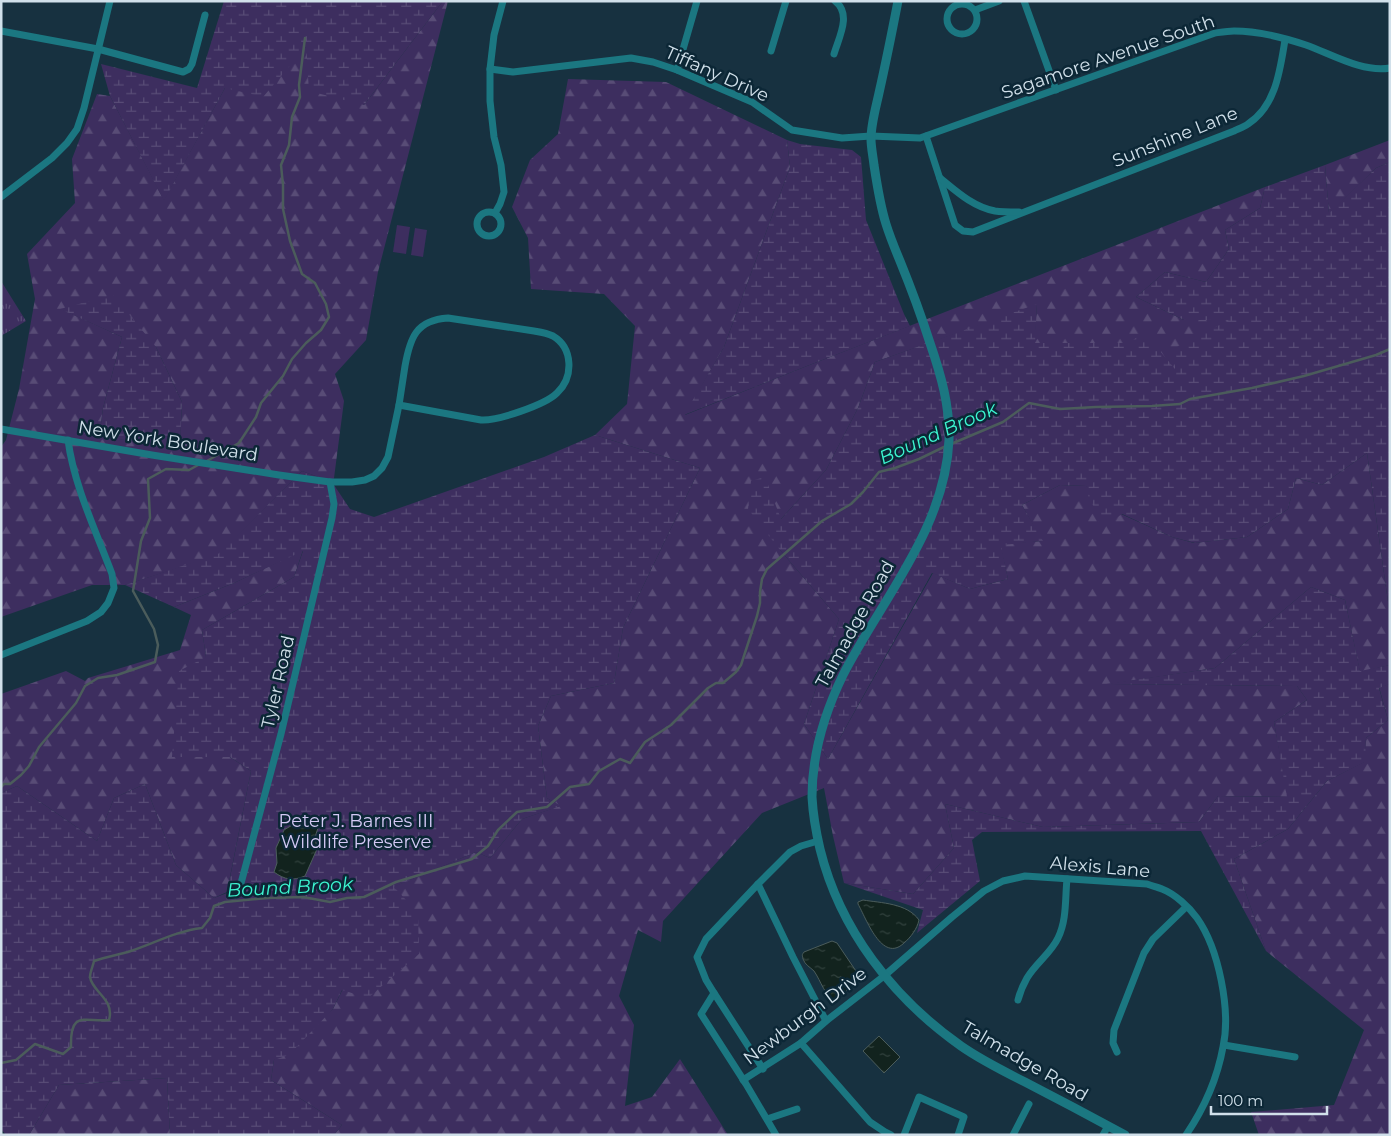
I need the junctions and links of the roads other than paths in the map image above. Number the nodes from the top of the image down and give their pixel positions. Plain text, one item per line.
1 (110, 1) edge
2 (503, 1) edge
3 (697, 1) edge
4 (786, 1) edge
5 (835, 1) edge
6 (898, 1) edge
7 (999, 1) edge
8 (1024, 1) edge
9 (975, 10) junction
10 (205, 15) dead end
11 (1, 31) edge
12 (1285, 40) junction
13 (98, 49) junction
14 (771, 51) dead end
15 (834, 54) dead end
16 (490, 68) junction
17 (1390, 68) edge
18 (677, 70) junction
19 (1056, 90) junction
20 (871, 136) junction
21 (926, 136) junction
22 (939, 177) junction
23 (1, 197) edge
24 (1024, 212) junction
25 (495, 213) dead end
26 (399, 405) junction
27 (1, 428) edge
28 (68, 440) junction
29 (330, 482) junction
30 (1, 655) edge
31 (818, 841) junction
32 (1067, 879) junction
33 (758, 884) junction
34 (240, 887) dead end
35 (1186, 907) junction
36 (884, 976) junction
37 (714, 993) junction
38 (1018, 1000) dead end
39 (826, 1021) junction
40 (801, 1042) junction
41 (1224, 1045) junction
42 (1117, 1052) dead end
43 (1295, 1057) dead end
44 (762, 1069) junction
45 (744, 1080) junction
46 (1029, 1104) dead end
47 (797, 1109) dead end
48 (767, 1119) junction
49 (1108, 1126) junction
50 (776, 1135) edge
51 (891, 1135) edge
52 (904, 1135) edge
53 (958, 1135) edge
54 (1013, 1135) edge
55 (1103, 1135) edge
56 (1125, 1135) edge
57 (1186, 1135) edge

1 - 13 street
2 - 16 street
3 - 18 street
4 - 14 street
5 - 15 street
6 - 20 street, Talmadge Road
7 - 9 street
8 - 19 street
9 - 9 street
10 - 13 street
11 - 13 street
12 - 17 street, Sagamore Avenue South
12 - 19 street, Sagamore Avenue South
12 - 24 street, Sunshine Lane
13 - 23 street
16 - 18 street, Tiffany Drive
16 - 25 street
18 - 20 street, Tiffany Drive
19 - 21 street, Sagamore Avenue South
20 - 21 street, Tiffany Drive
20 - 31 street, Talmadge Road
21 - 22 street, Sunshine Lane
22 - 24 street, Sunshine Lane
22 - 24 street, Sunshine Lane
26 - 26 street, New York Boulevard
26 - 29 street, New York Boulevard
27 - 28 street, New York Boulevard
28 - 29 street, New York Boulevard
28 - 30 street
29 - 34 street, Tyler Road
31 - 33 street
31 - 36 street, Talmadge Road
32 - 35 street, Alexis Lane
32 - 36 street, Alexis Lane
32 - 38 street
33 - 37 street
33 - 39 street
35 - 41 street, Alexis Lane
35 - 42 street
36 - 39 street, Newburgh Drive
36 - 49 street, Talmadge Road
37 - 44 street
37 - 45 street
39 - 40 street, Newburgh Drive
40 - 44 street, Newburgh Drive
40 - 51 street
41 - 43 street
41 - 57 street, Alexis Lane
44 - 45 street, Newburgh Drive
45 - 48 street
46 - 54 street
47 - 48 street
48 - 50 street
49 - 55 street
49 - 56 street, Talmadge Road
52 - 53 street

